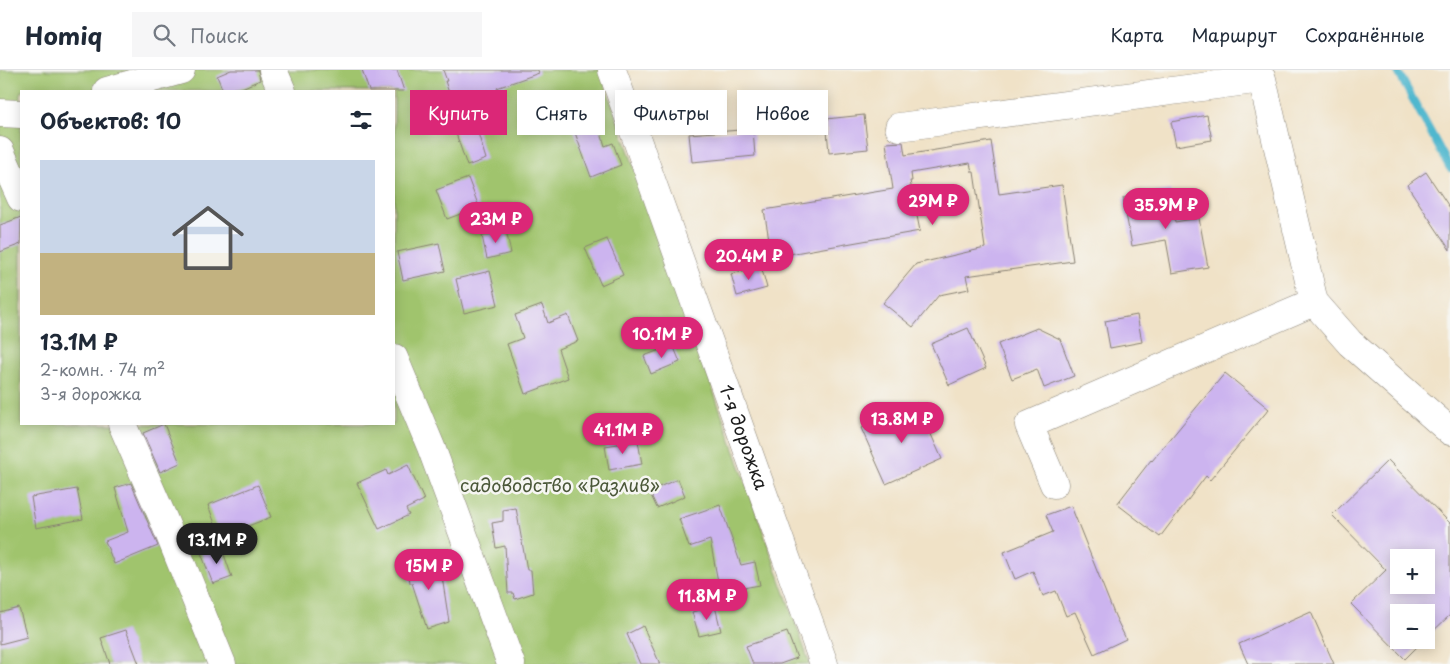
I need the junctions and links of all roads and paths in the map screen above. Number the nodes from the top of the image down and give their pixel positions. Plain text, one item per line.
1 (181, 70) edge
2 (273, 70) edge
3 (612, 70) edge
4 (111, 90) edge
5 (282, 90) edge
6 (0, 113) edge
7 (20, 114) edge
8 (899, 127) dead end
9 (0, 151) edge
10 (20, 196) edge
11 (1314, 302) junction
12 (395, 360) edge
13 (122, 425) edge
14 (1450, 431) edge
15 (1054, 484) dead end
16 (222, 664) edge
17 (511, 664) edge
18 (824, 664) edge

1 - 4 street
2 - 5 street
3 - 18 street, 1-я дорожка
6 - 7 street
8 - 11 street
9 - 10 street
11 - 14 street
11 - 15 street
12 - 17 street
13 - 16 street

